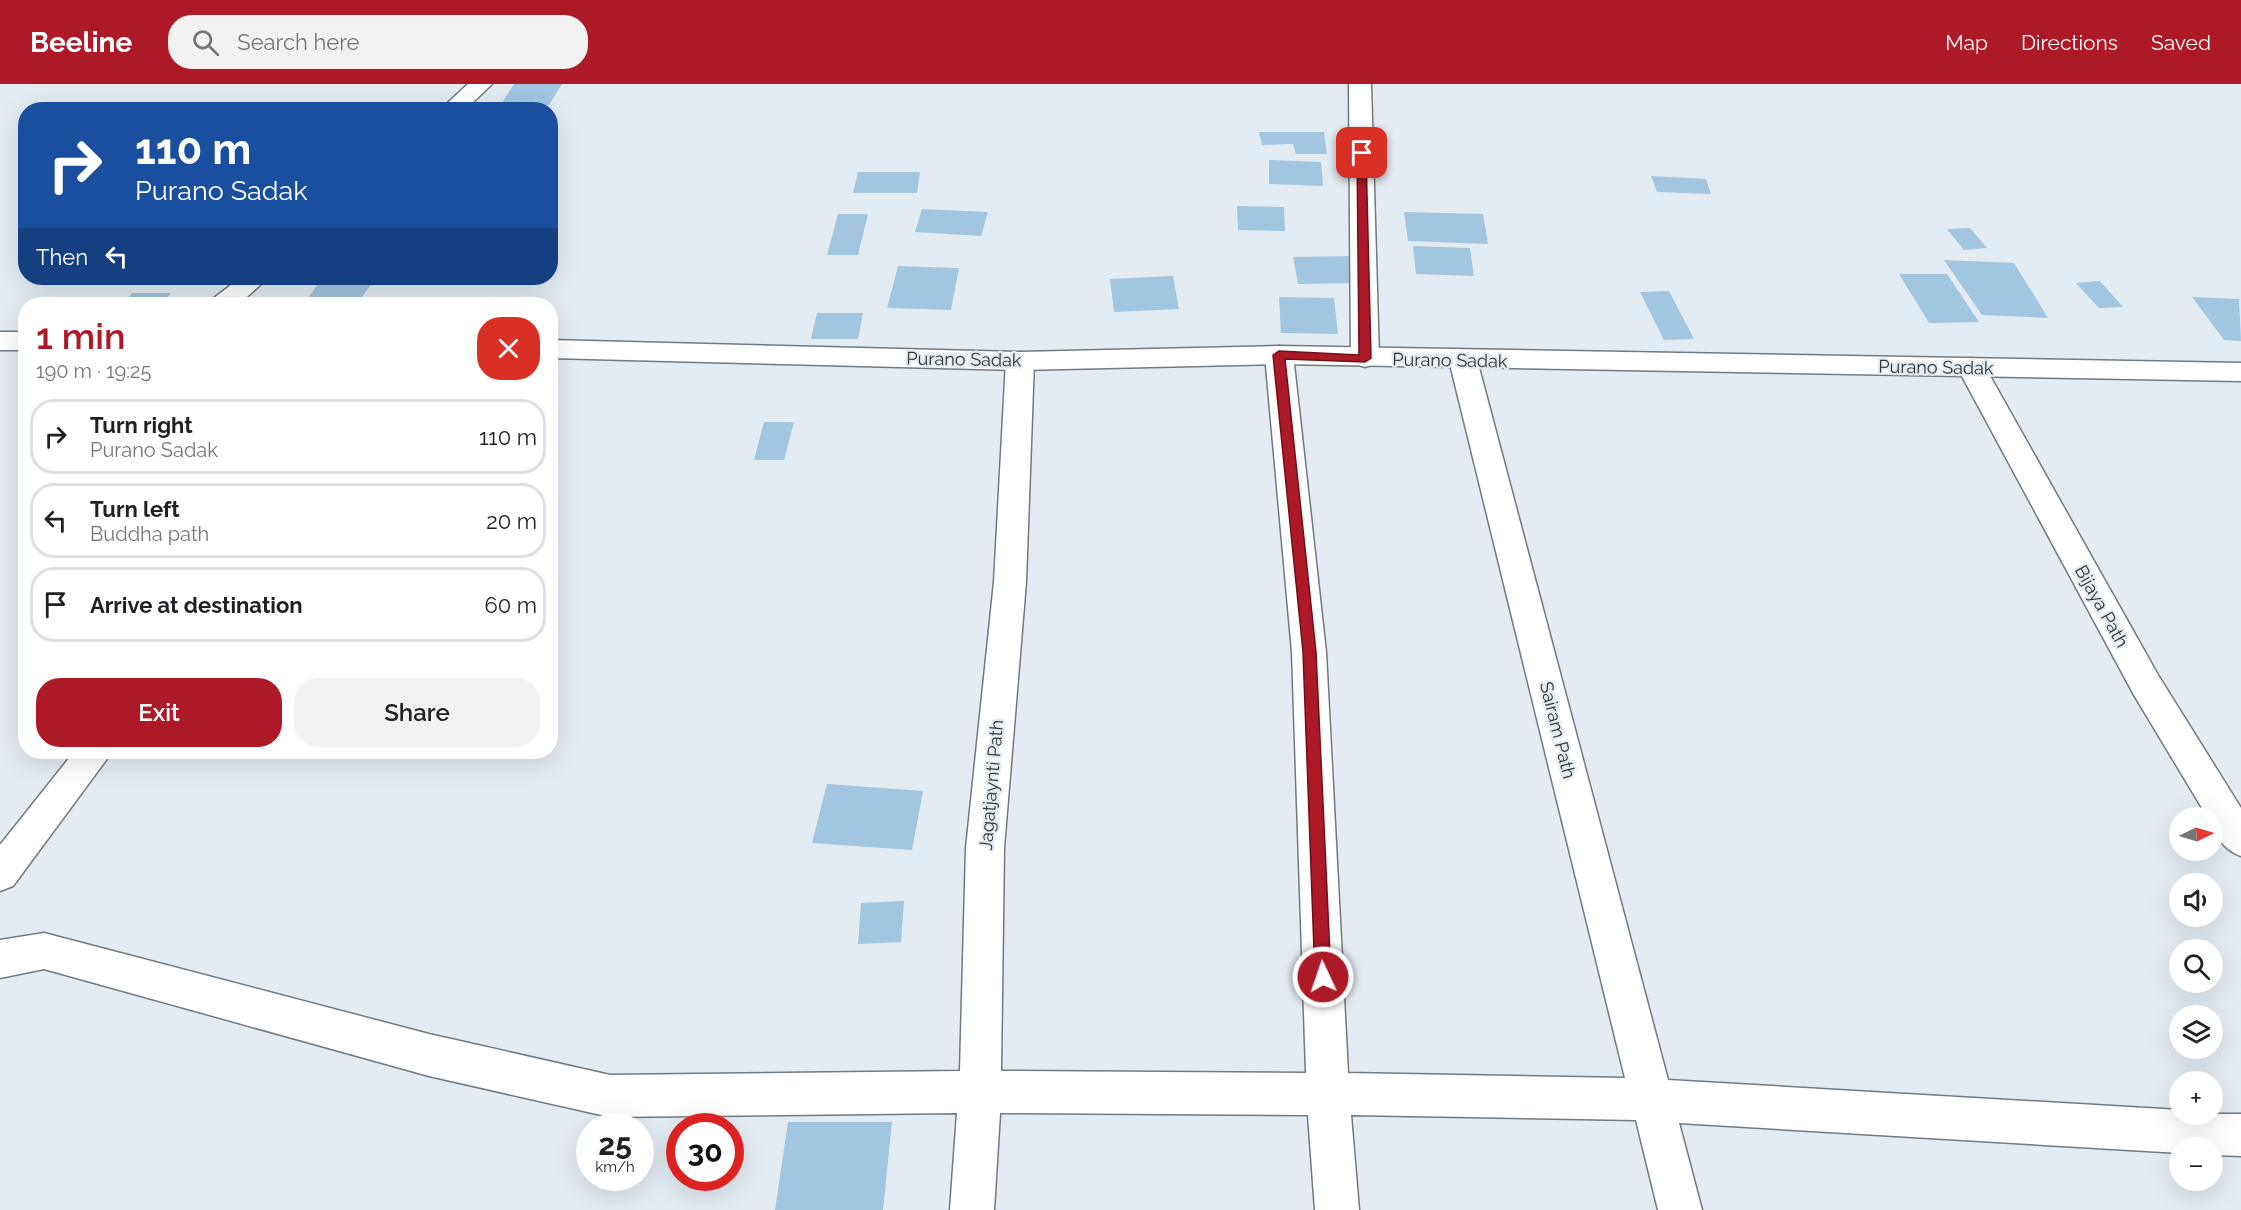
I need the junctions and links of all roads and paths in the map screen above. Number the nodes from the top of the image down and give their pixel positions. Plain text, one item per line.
1 (481, 84) edge
2 (1360, 84) edge
3 (461, 102) edge
4 (246, 285) edge
5 (232, 297) edge
6 (0, 341) edge
7 (18, 341) edge
8 (558, 350) edge
9 (1279, 355) junction
10 (1365, 358) junction
11 (1463, 360) junction
12 (1020, 361) junction
13 (1971, 367) junction
14 (2241, 372) edge
15 (89, 759) edge
16 (2241, 840) edge
17 (0, 874) edge
18 (0, 959) edge
19 (980, 1092) junction
20 (1328, 1093) junction
21 (1654, 1100) junction
22 (2241, 1135) edge
23 (972, 1210) edge
24 (1337, 1210) edge
25 (1680, 1210) edge

1 - 3 street
2 - 10 street
4 - 5 street
6 - 7 street
8 - 12 street, Purano Sadak
9 - 10 street, Purano Sadak
9 - 12 street, Purano Sadak
9 - 20 street
10 - 11 street, Purano Sadak
11 - 13 street, Purano Sadak
11 - 21 street, Sairam Path
12 - 19 street, Jagatjaynti Path
13 - 14 street, Purano Sadak
13 - 16 street, Bijaya Path
15 - 17 street
18 - 19 street
19 - 20 street
19 - 23 street, Jagatjaynti Path
20 - 21 street
20 - 24 street
21 - 22 street
21 - 25 street, Sairam Path

